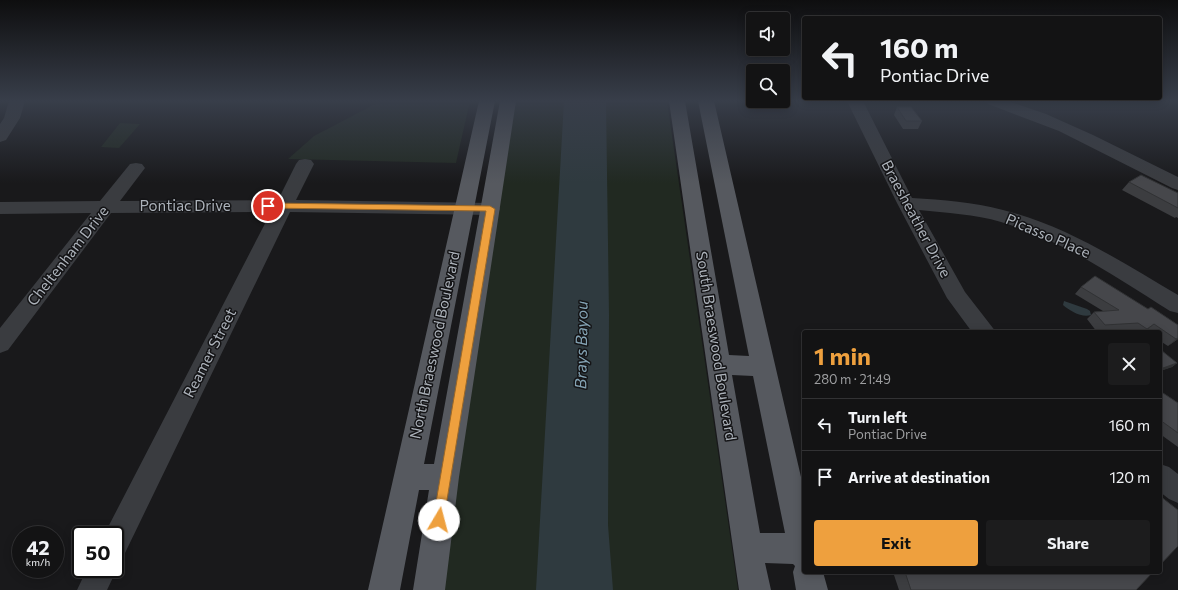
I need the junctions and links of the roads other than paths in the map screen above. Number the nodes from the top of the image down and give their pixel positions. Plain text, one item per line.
1 (5, 129) edge
2 (481, 129) edge
3 (503, 129) edge
4 (681, 129) edge
5 (712, 129) edge
6 (869, 129) edge
7 (1066, 129) edge
8 (682, 133) junction
9 (713, 133) junction
10 (0, 137) edge
11 (305, 164) dead end
12 (136, 168) dead end
13 (1178, 184) edge
14 (906, 203) junction
15 (283, 206) junction
16 (107, 207) junction
17 (0, 208) edge
18 (465, 209) junction
19 (490, 209) junction
20 (1178, 305) edge
21 (983, 330) edge
22 (0, 344) edge
23 (719, 365) junction
24 (762, 366) junction
25 (407, 476) junction
26 (445, 478) junction
27 (1162, 478) edge
28 (1178, 490) edge
29 (123, 526) edge
30 (802, 546) edge
31 (747, 547) junction
32 (802, 558) edge
33 (808, 574) edge
34 (98, 578) edge
35 (92, 590) edge
36 (384, 590) edge
37 (428, 590) edge
38 (755, 590) edge
39 (812, 590) edge

1 - 10 street
2 - 18 main road, North Braeswood Boulevard
3 - 19 main road, North Braeswood Boulevard
4 - 8 main road, South Braeswood Boulevard
5 - 9 main road
6 - 14 street, Braesheather Drive
7 - 13 street
8 - 9 main road
8 - 23 main road, South Braeswood Boulevard
9 - 24 main road
11 - 15 street, Reamer Street
12 - 16 street, Cheltenham Drive
14 - 20 street, Picasso Place
14 - 21 street, Braesheather Drive
15 - 16 street, Pontiac Drive
15 - 18 street, Pontiac Drive
15 - 29 street, Reamer Street
16 - 17 street, Pontiac Drive
16 - 22 street, Cheltenham Drive
18 - 19 street, Pontiac Drive
18 - 25 main road, North Braeswood Boulevard
19 - 26 main road, North Braeswood Boulevard
23 - 24 main road
23 - 31 main road, South Braeswood Boulevard
24 - 30 main road
25 - 26 main road
25 - 36 main road, North Braeswood Boulevard
26 - 37 main road, North Braeswood Boulevard
27 - 28 street
31 - 32 main road
31 - 38 main road, South Braeswood Boulevard
33 - 39 main road
34 - 35 street

